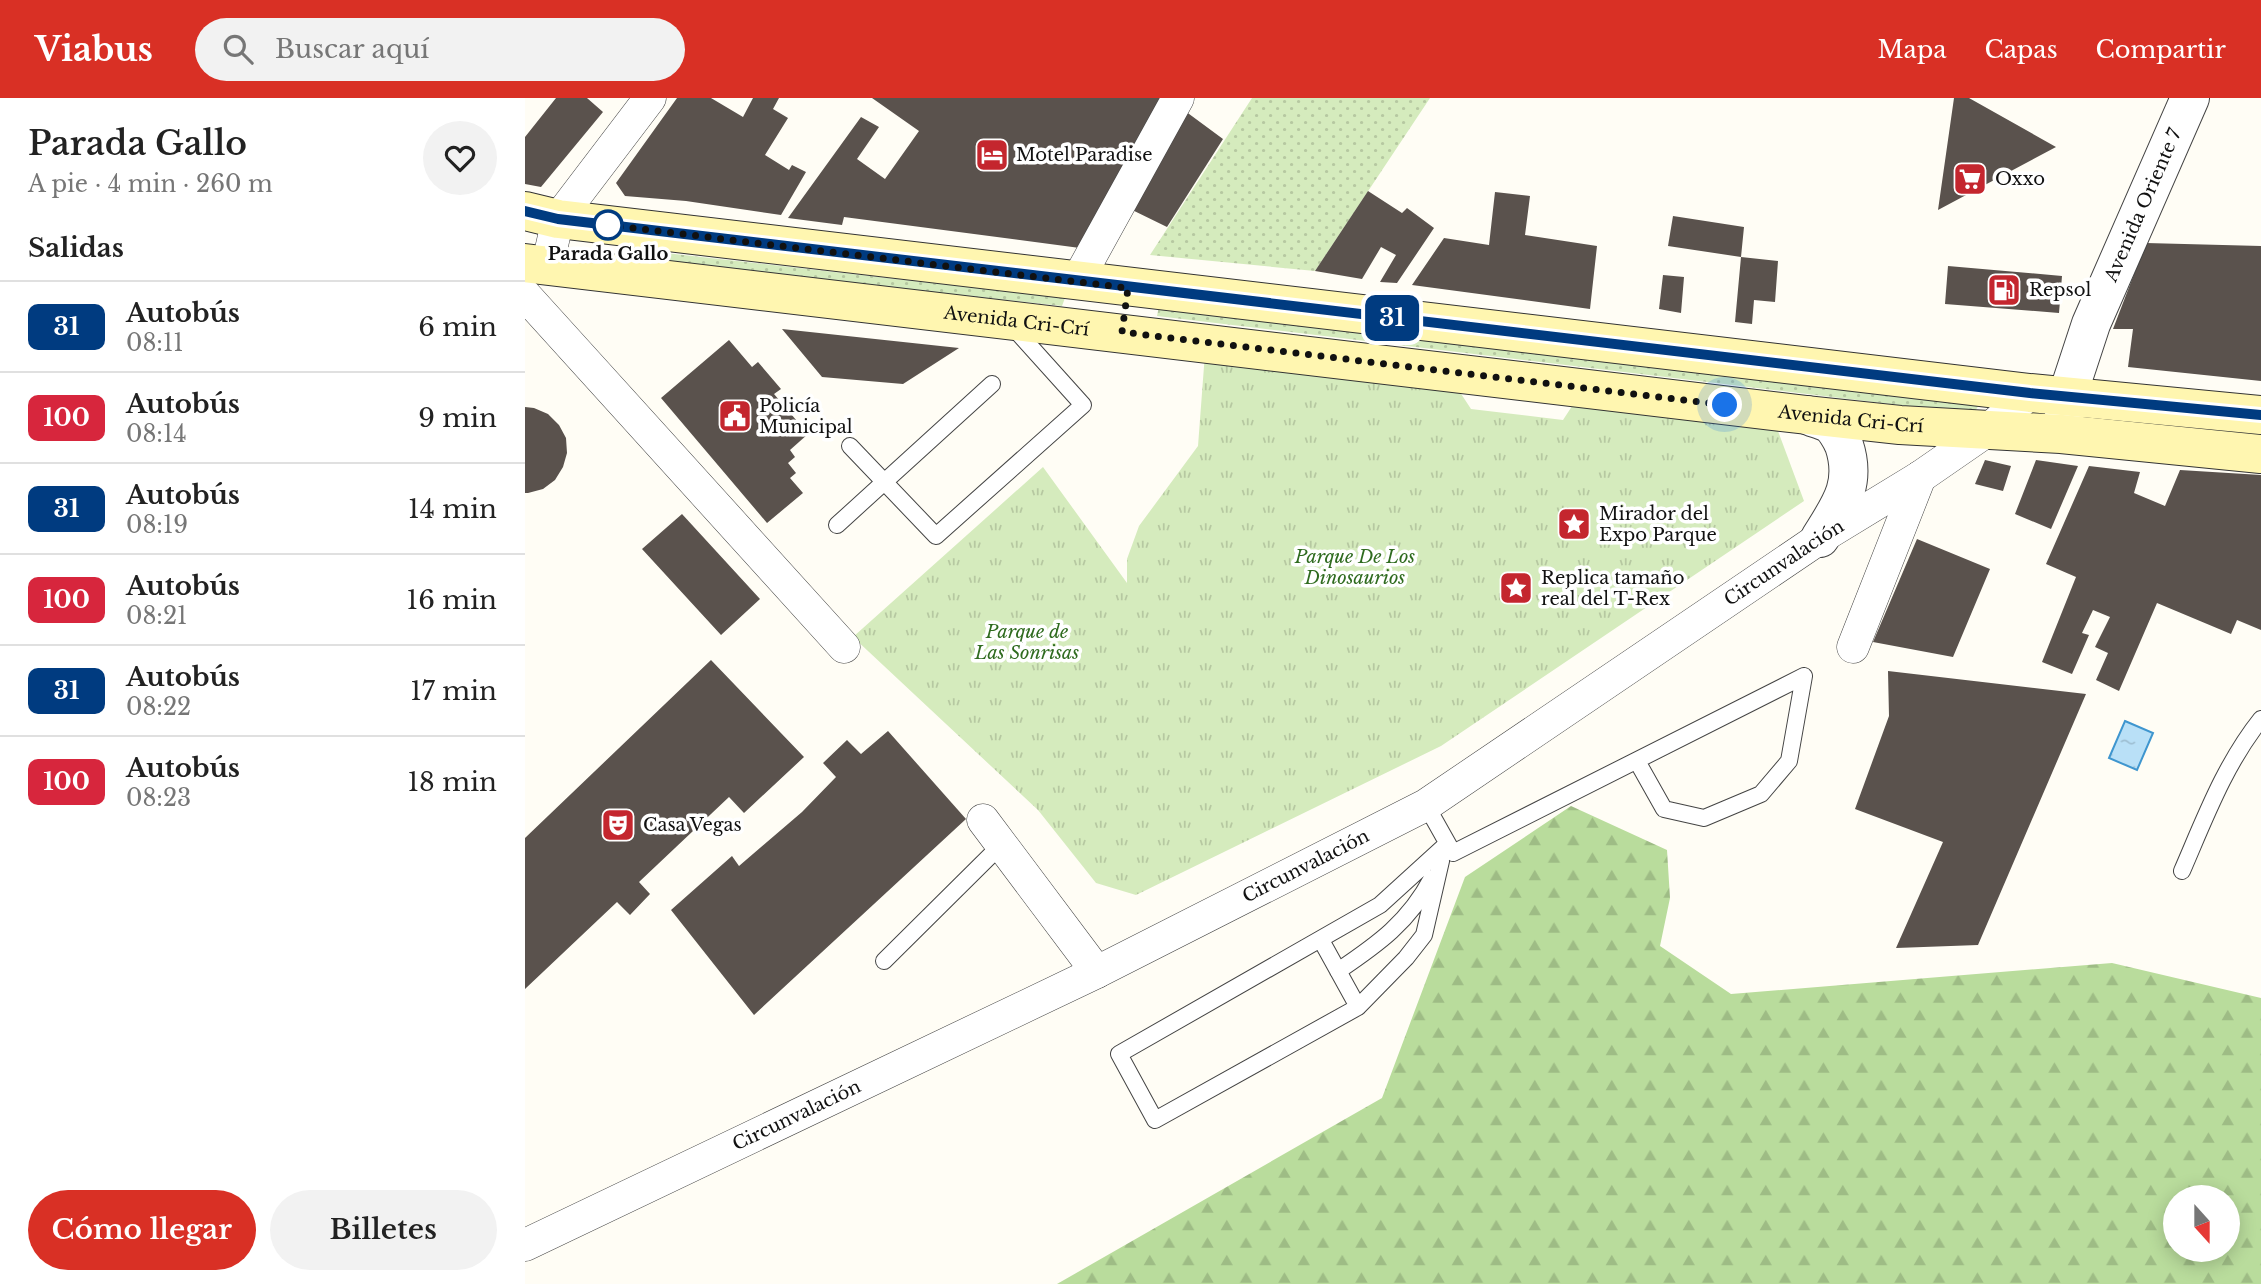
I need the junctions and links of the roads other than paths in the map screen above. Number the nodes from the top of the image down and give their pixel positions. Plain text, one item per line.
1 (650, 98) edge
2 (1178, 98) edge
3 (2190, 98) edge
4 (542, 215) edge
5 (532, 275) edge
6 (1077, 281) junction
7 (1128, 288) junction
8 (1006, 319) junction
9 (1122, 332) junction
10 (992, 384) dead end
11 (2030, 393) junction
12 (1807, 415) junction
13 (2064, 415) junction
14 (2261, 415) edge
15 (1988, 430) junction
16 (850, 446) dead end
17 (2261, 454) edge
18 (1920, 477) junction
19 (884, 482) junction
20 (837, 525) dead end
21 (1820, 538) junction
22 (844, 647) dead end
23 (1853, 647) dead end
24 (2261, 719) edge
25 (1637, 761) junction
26 (1426, 805) junction
27 (993, 832) joint
28 (1447, 853) junction
29 (2182, 871) dead end
30 (1321, 940) junction
31 (884, 961) dead end
32 (1339, 971) junction
33 (1097, 972) junction
34 (1357, 1007) junction
35 (525, 1245) edge

1 - 4 street
2 - 6 street
3 - 13 street, Avenida Oriente 7
4 - 5 street
4 - 6 main road, Avenida Cri-Crí
5 - 8 main road, Avenida Cri-Crí
5 - 22 street
6 - 7 main road, Avenida Cri-Crí
7 - 9 main road
7 - 11 main road, Avenida Cri-Crí
8 - 9 main road, Avenida Cri-Crí
8 - 19 lane
9 - 12 main road, Avenida Cri-Crí
10 - 19 lane
11 - 13 main road, Avenida Cri-Crí
11 - 15 street, Circunvalación
12 - 15 main road, Avenida Cri-Crí
12 - 21 street
13 - 14 main road, Avenida Cri-Crí
13 - 15 main road, Avenida Cri-Crí
13 - 17 main road, Avenida Cri-Crí
15 - 18 street, Circunvalación
16 - 19 lane
18 - 21 street, Circunvalación
18 - 23 street
19 - 20 lane
21 - 26 street, Circunvalación
24 - 29 lane
25 - 25 lane
25 - 28 lane
26 - 28 lane
26 - 33 street, Circunvalación
27 - 31 lane
27 - 33 street
28 - 30 lane
28 - 32 lane
28 - 34 lane
30 - 32 lane
30 - 34 lane
32 - 34 lane
33 - 35 street, Circunvalación

